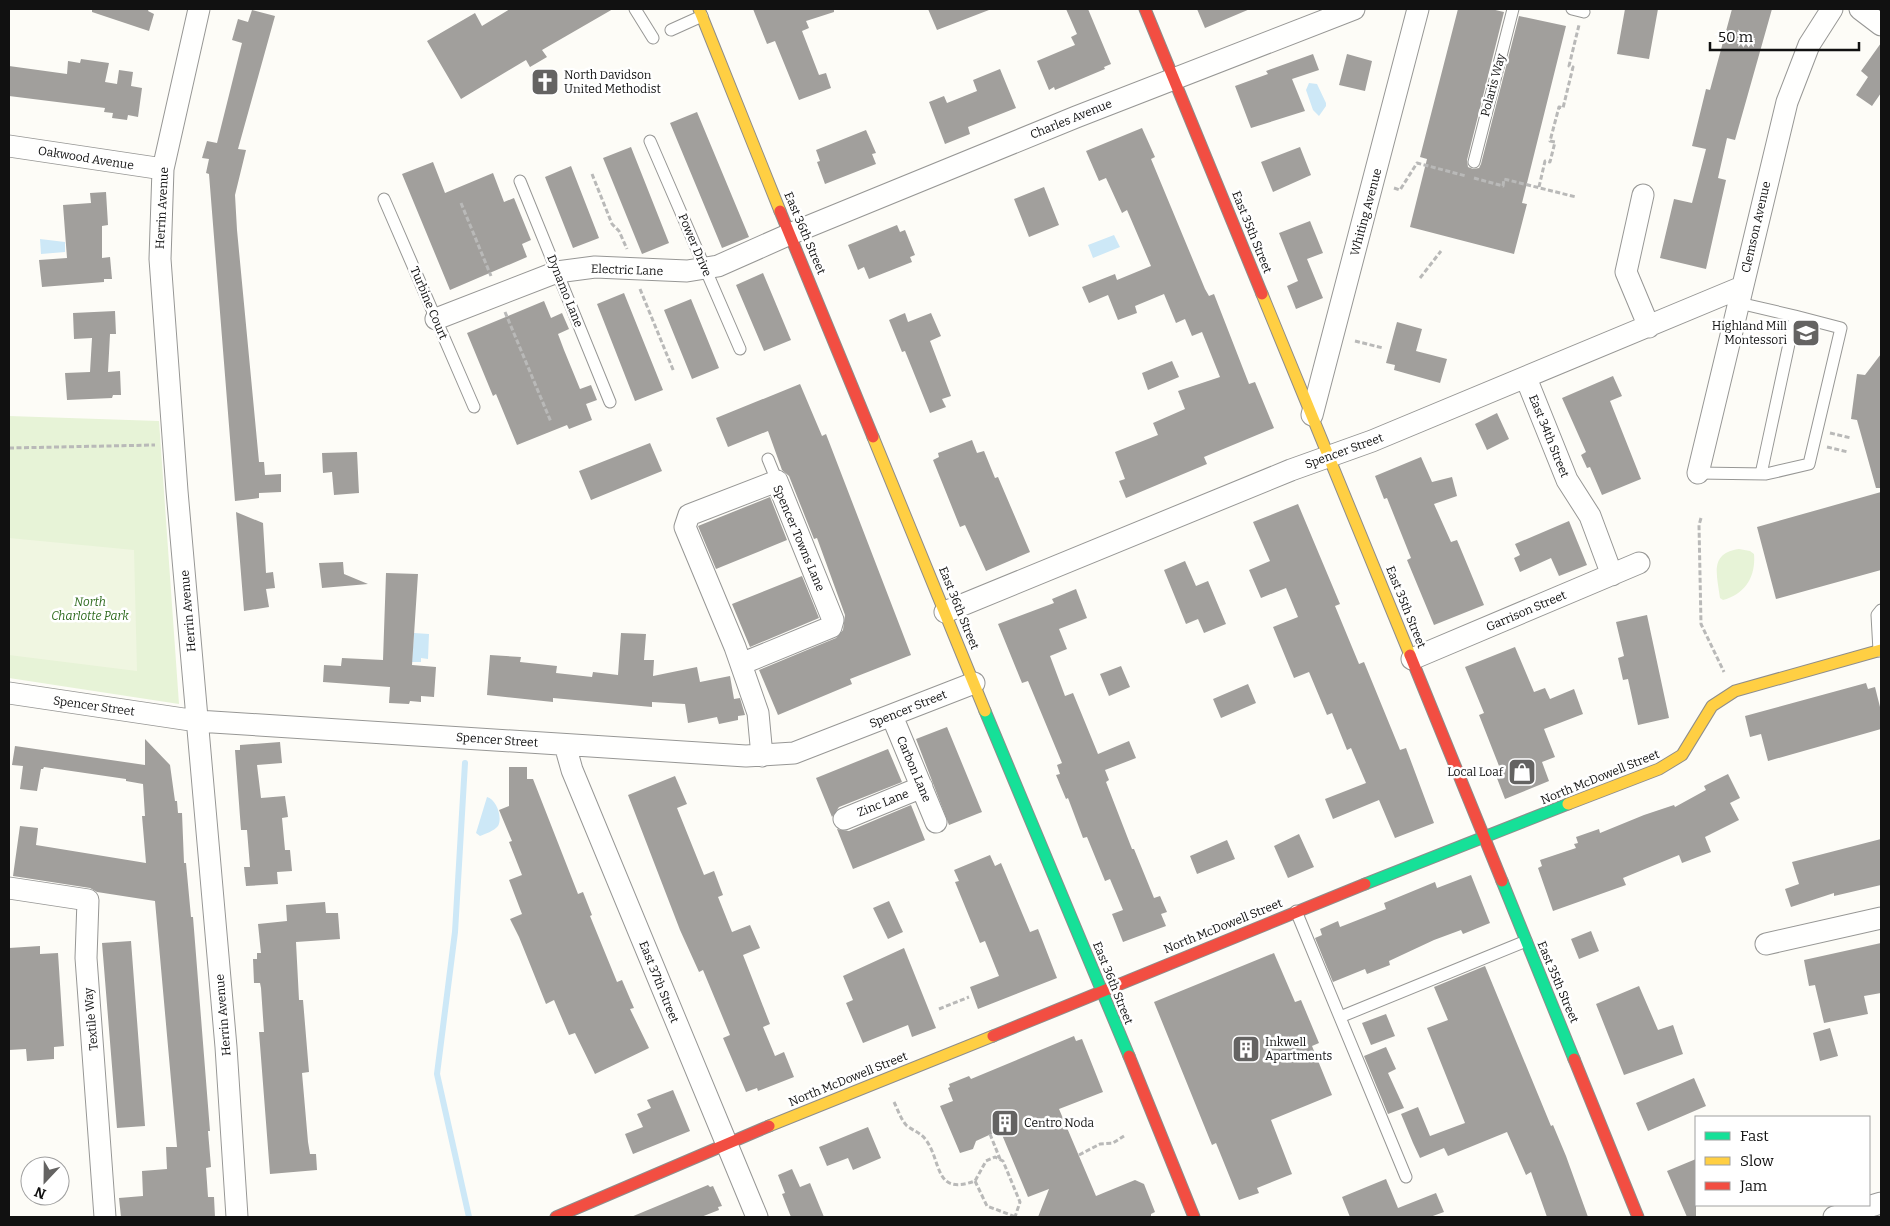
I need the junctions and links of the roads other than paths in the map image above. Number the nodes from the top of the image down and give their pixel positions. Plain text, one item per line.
1 (199, 9) edge
2 (636, 9) edge
3 (1145, 9) edge
4 (1354, 9) edge
5 (1418, 9) edge
6 (1513, 9) edge
7 (1572, 9) edge
8 (1832, 9) edge
9 (1860, 9) edge
10 (701, 12) edge
11 (1584, 12) dead end
12 (1881, 24) edge
13 (671, 30) dead end
14 (653, 38) dead end
15 (1173, 79) junction
16 (650, 140) dead end
17 (9, 146) edge
18 (1474, 162) dead end
19 (163, 170) junction
20 (520, 181) dead end
21 (1643, 195) dead end
22 (384, 199) dead end
23 (790, 234) junction
24 (705, 268) junction
25 (558, 272) junction
26 (1740, 295) junction
27 (1795, 316) junction
28 (436, 319) junction
29 (1649, 327) junction
30 (740, 349) dead end
31 (1526, 378) junction
32 (610, 402) dead end
33 (474, 407) dead end
34 (1312, 415) junction
35 (1329, 457) junction
36 (768, 460) dead end
37 (1700, 463) joint
38 (1761, 474) junction
39 (777, 481) junction
40 (1639, 563) dead end
41 (1612, 575) junction
42 (1881, 610) edge
43 (945, 612) junction
44 (1880, 653) edge
45 (1412, 659) junction
46 (741, 664) junction
47 (974, 683) junction
48 (9, 693) edge
49 (892, 716) junction
50 (197, 721) junction
51 (565, 745) junction
52 (762, 756) junction
53 (922, 787) junction
54 (844, 819) dead end
55 (936, 822) dead end
56 (1484, 837) junction
57 (9, 888) edge
58 (1296, 911) junction
59 (1881, 918) edge
60 (1526, 941) junction
61 (1766, 944) dead end
62 (1101, 990) junction
63 (1340, 1017) junction
64 (726, 1144) junction
65 (1406, 1177) dead end
66 (1881, 1203) edge
67 (105, 1217) edge
68 (237, 1217) edge
69 (556, 1217) edge
70 (757, 1217) edge
71 (1194, 1217) edge
72 (1638, 1217) edge
73 (1834, 1217) edge

1 - 19 street, Herrin Avenue
2 - 14 lane
3 - 15 street, East 35th Street
4 - 15 street, Charles Avenue
5 - 34 street, Whiting Avenue
6 - 18 lane, Polaris Way
7 - 11 lane
8 - 26 street, Clemson Avenue
9 - 12 street
10 - 13 lane
10 - 23 street, East 36th Street
15 - 23 street, Charles Avenue
15 - 34 street, East 35th Street
16 - 24 lane, Power Drive
17 - 19 street, Oakwood Avenue
19 - 50 street, Herrin Avenue
20 - 25 lane, Dynamo Lane
21 - 29 street
22 - 28 lane, Turbine Court
23 - 24 street, Electric Lane
23 - 43 street, East 36th Street
24 - 25 street, Electric Lane
24 - 30 lane, Power Drive
25 - 28 street, Electric Lane
25 - 32 lane, Dynamo Lane
26 - 27 lane
26 - 29 street, Spencer Street
26 - 37 street, Clemson Avenue
27 - 38 lane
27 - 38 lane
28 - 33 lane, Turbine Court
29 - 31 street, Spencer Street
31 - 35 street, Spencer Street
31 - 41 street, East 34th Street
34 - 35 street, East 35th Street
35 - 43 street, Spencer Street
35 - 45 street, East 35th Street
36 - 39 lane
37 - 38 lane
39 - 46 street, Spencer Towns Lane
39 - 46 street, Spencer Towns Lane
40 - 41 street, Garrison Street
41 - 45 street, Garrison Street
42 - 44 lane
43 - 47 street, East 36th Street
44 - 56 street, North McDowell Street
45 - 56 street, East 35th Street
46 - 52 street, Spencer Towns Lane
47 - 49 street, Spencer Street
47 - 62 street, East 36th Street
48 - 50 street, Spencer Street
49 - 52 street, Spencer Street
49 - 53 street, Carbon Lane
50 - 51 street, Spencer Street
50 - 68 street, Herrin Avenue
51 - 52 street, Spencer Street
51 - 64 street, East 37th Street
53 - 54 street, Zinc Lane
53 - 55 street, Carbon Lane
56 - 58 street, North McDowell Street
56 - 60 street, East 35th Street
57 - 67 street, Textile Way
58 - 62 street, North McDowell Street
58 - 63 lane
59 - 61 street
60 - 63 lane
60 - 72 street, East 35th Street
62 - 64 street, North McDowell Street
62 - 71 street, East 36th Street
63 - 65 lane
64 - 69 street, North McDowell Street
64 - 70 street, East 37th Street
66 - 73 street

